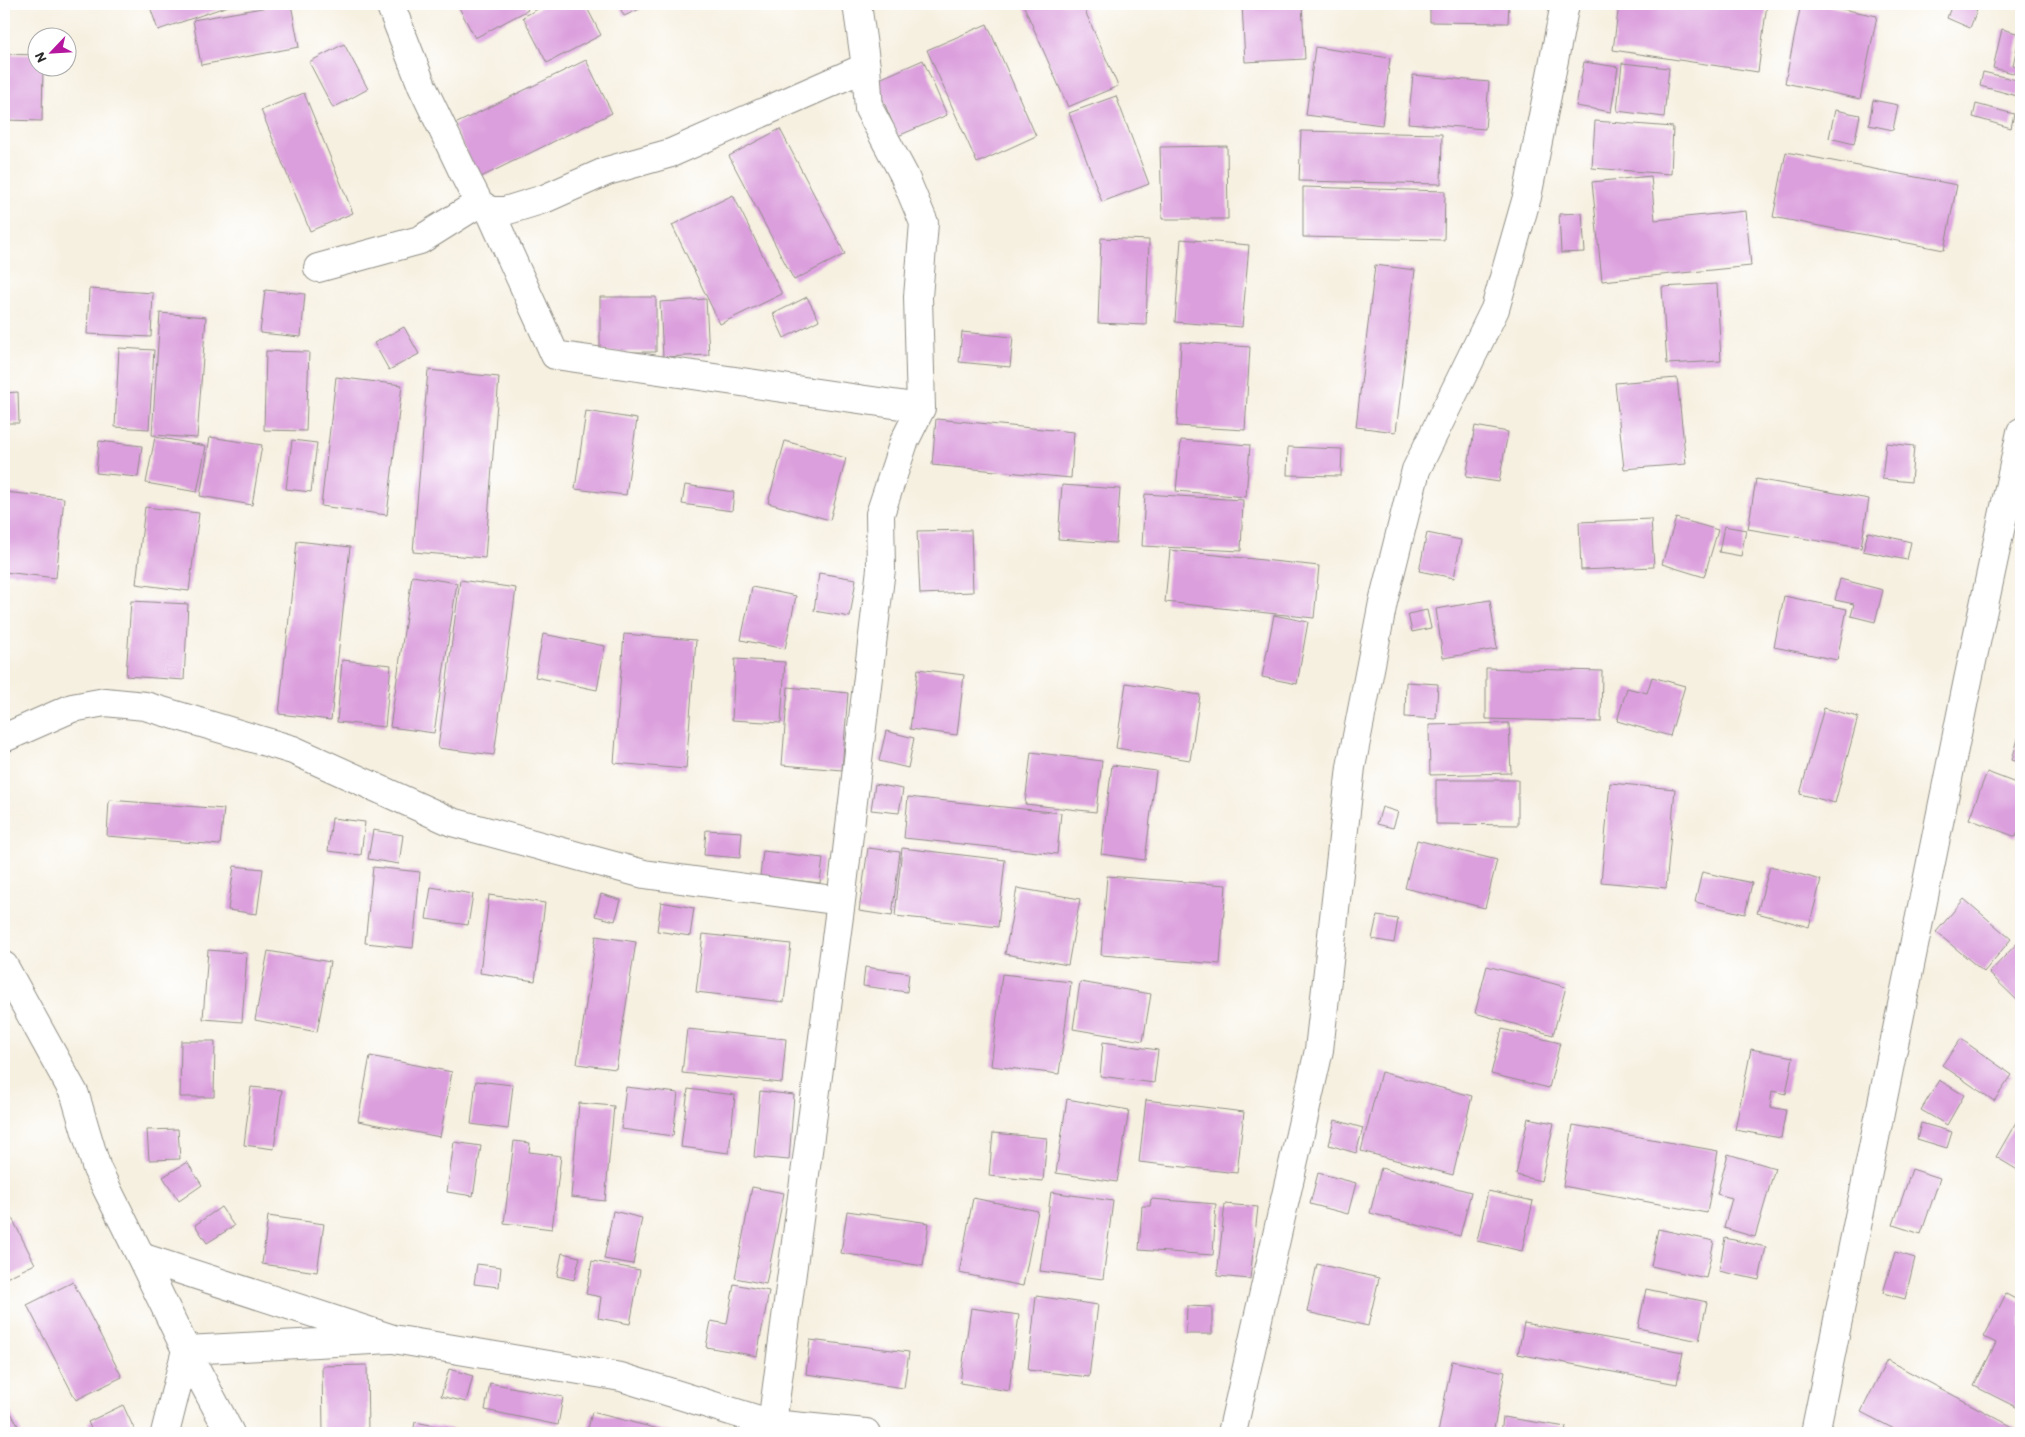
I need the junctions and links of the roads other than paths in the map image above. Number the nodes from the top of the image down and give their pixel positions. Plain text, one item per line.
1 (390, 4) edge
2 (857, 4) edge
3 (1565, 4) edge
4 (866, 66) junction
5 (485, 207) junction
6 (318, 268) dead end
7 (920, 408) junction
8 (2021, 432) edge
9 (4, 738) edge
10 (841, 901) junction
11 (4, 966) edge
12 (141, 1257) junction
13 (393, 1339) junction
14 (186, 1350) junction
15 (772, 1424) junction
16 (165, 1433) edge
17 (230, 1433) edge
18 (866, 1433) edge
19 (1232, 1433) edge
20 (1814, 1433) edge

1 - 5 street
2 - 4 street
3 - 19 street
4 - 5 street
4 - 7 street
5 - 6 street
5 - 7 street
7 - 10 street
8 - 20 street
9 - 10 street
10 - 15 street
11 - 12 street
12 - 13 street
12 - 14 street
13 - 14 street
13 - 15 street
14 - 16 street
14 - 17 street
15 - 18 street

